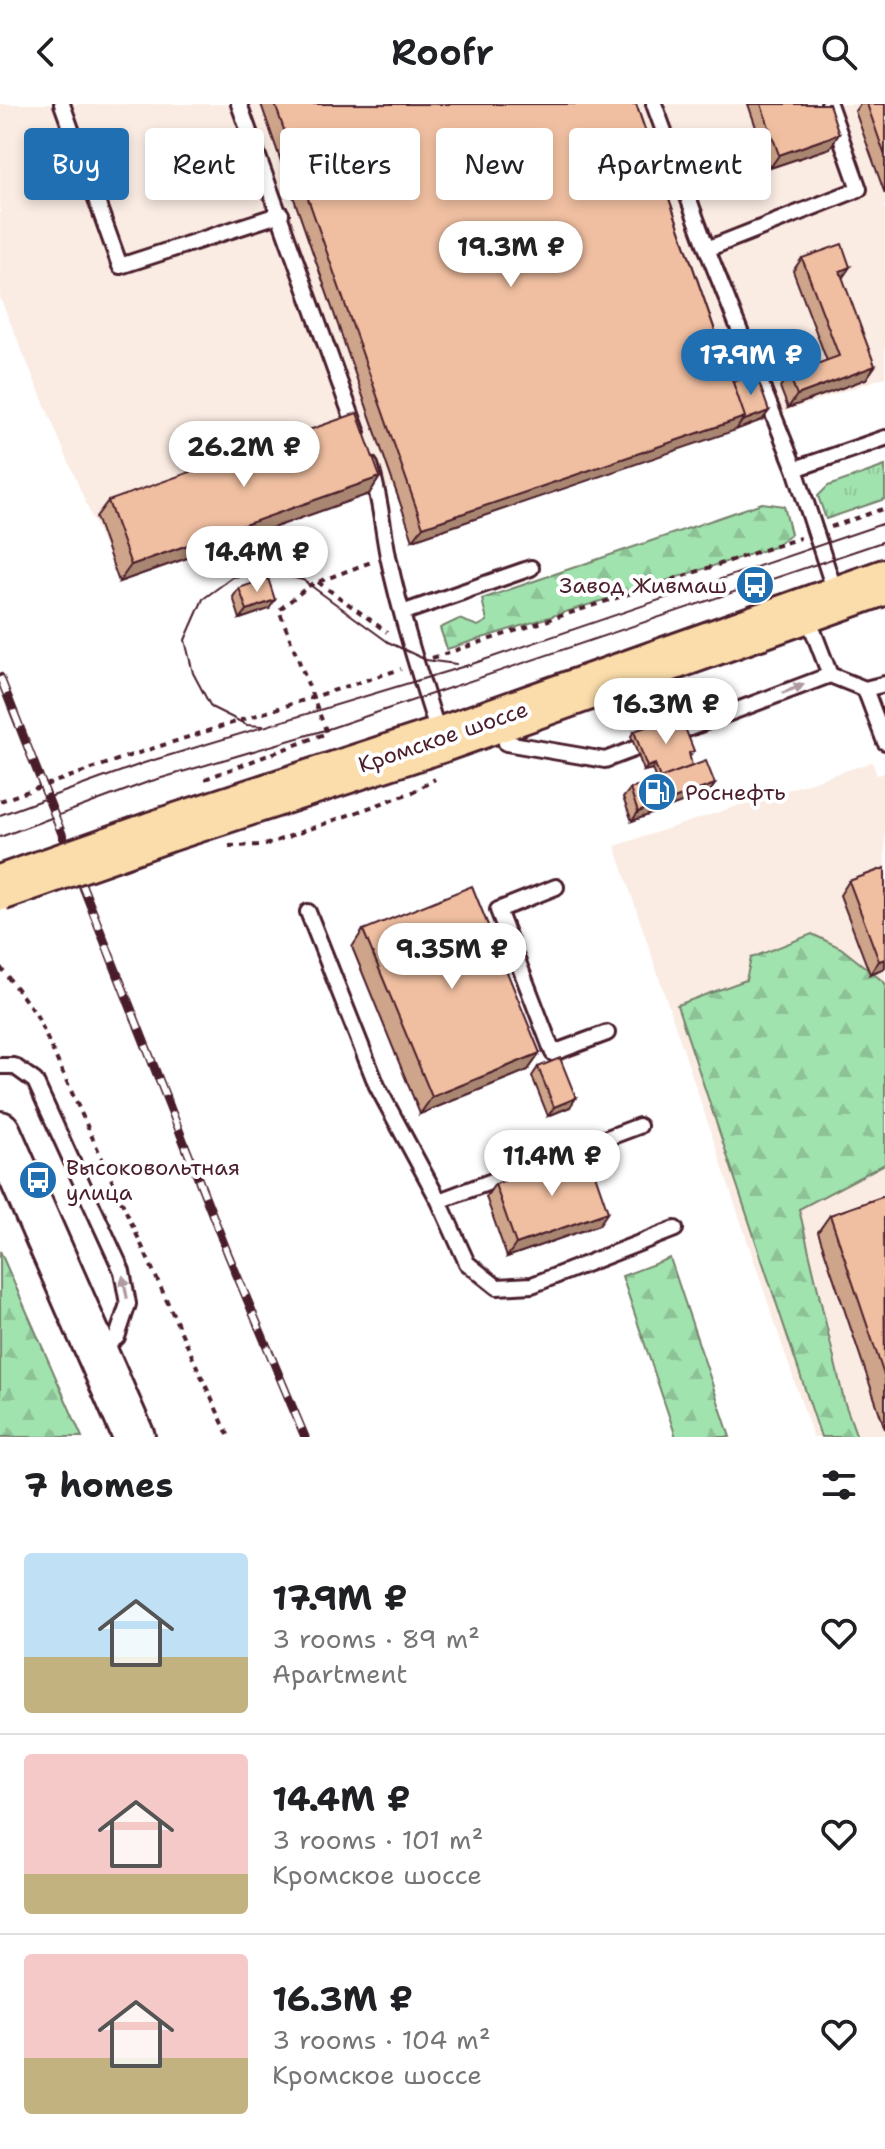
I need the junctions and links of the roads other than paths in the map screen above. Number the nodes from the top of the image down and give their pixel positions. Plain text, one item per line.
1 (62, 104) edge
2 (239, 104) edge
3 (654, 104) edge
4 (829, 104) edge
5 (281, 214) junction
6 (707, 249) junction
7 (885, 438) edge
8 (795, 469) junction
9 (531, 568) dead end
10 (885, 582) edge
11 (821, 605) junction
12 (402, 613) junction
13 (830, 675) junction
14 (885, 684) edge
15 (865, 689) junction
16 (885, 742) edge
17 (506, 743) dead end
18 (439, 758) junction
19 (556, 887) dead end
20 (0, 888) edge
21 (308, 912) dead end
22 (607, 1033) dead end
23 (0, 1066) edge
24 (639, 1126) dead end
25 (0, 1132) edge
26 (439, 1201) junction
27 (675, 1229) dead end
28 (97, 1352) junction
29 (134, 1437) edge

1 - 5 lane
2 - 5 lane
3 - 6 lane
4 - 6 lane
5 - 12 lane
6 - 8 lane
7 - 8 lane
8 - 11 lane
9 - 12 lane
10 - 11 main road, Кромское шоссе
11 - 13 lane
11 - 18 main road, Кромское шоссе
12 - 18 lane
13 - 15 lane
17 -> 13 lane
14 - 15 lane
15 - 16 lane
18 - 20 main road, Кромское шоссе, bridge
19 - 22 lane
21 - 26 lane
28 -> 23 lane
24 - 26 lane
25 - 28 main road
26 - 27 lane
28 - 29 main road

